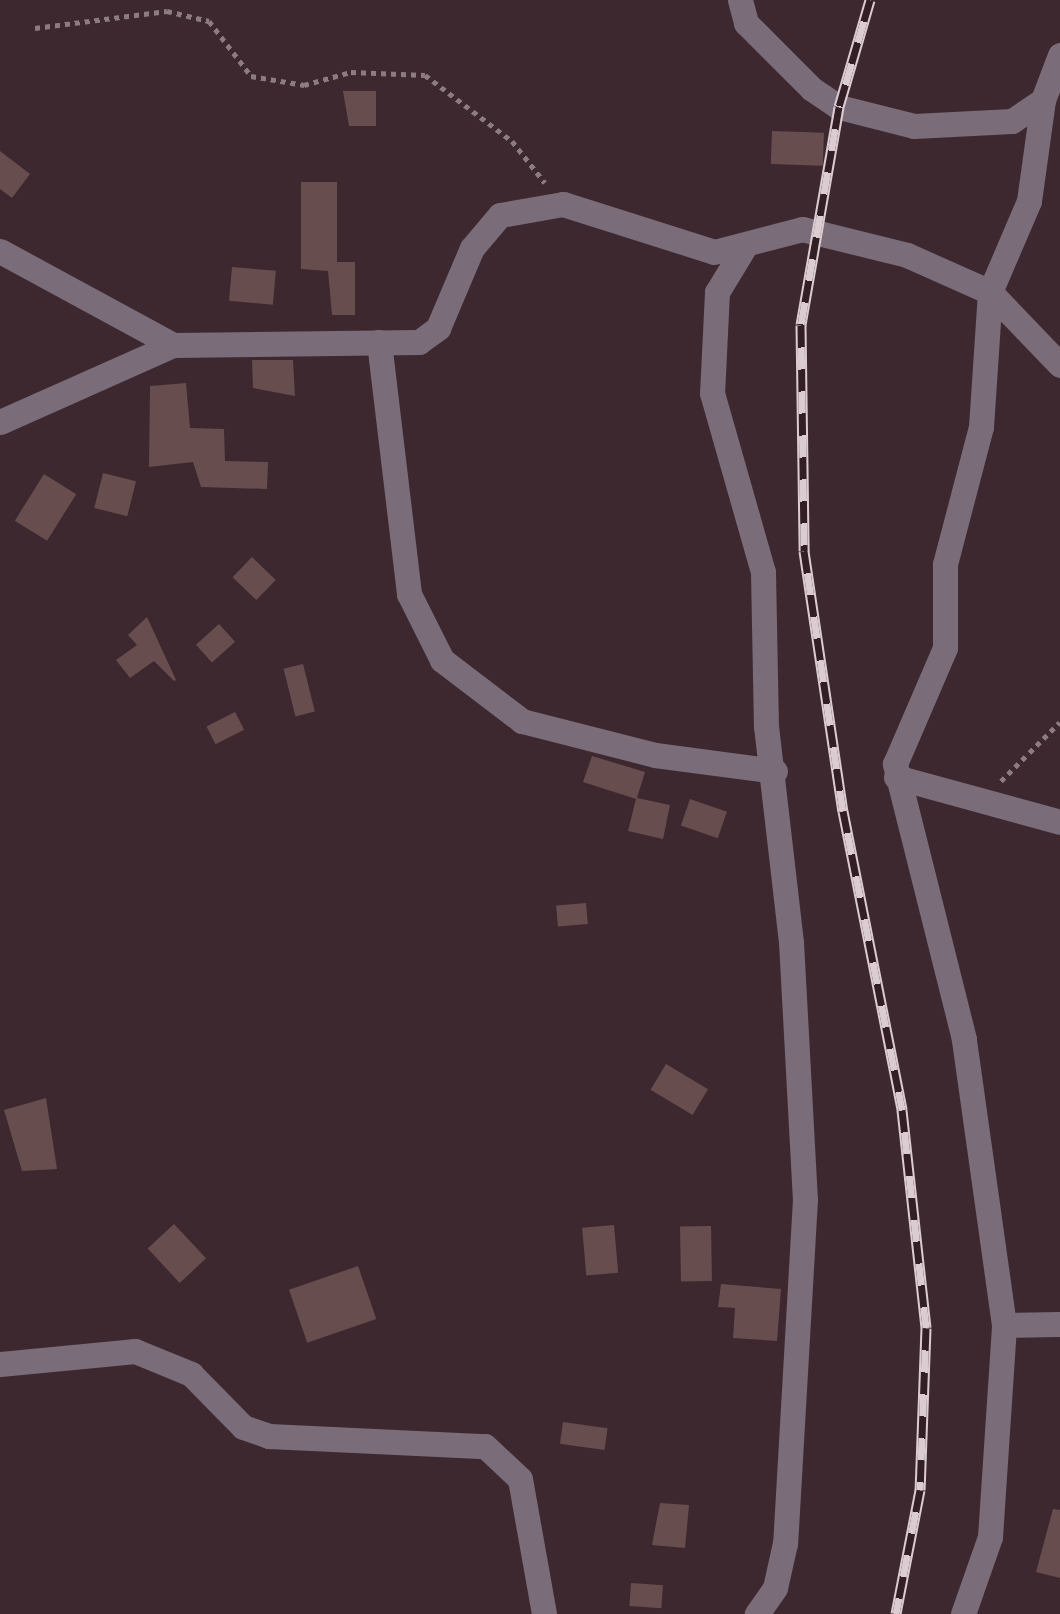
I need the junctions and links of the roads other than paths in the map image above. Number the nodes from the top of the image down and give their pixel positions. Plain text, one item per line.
1 (740, 0) edge
2 (1060, 55) edge
3 (1042, 100) junction
4 (745, 246) junction
5 (0, 251) edge
6 (990, 292) junction
7 (379, 342) junction
8 (173, 345) junction
9 (1060, 364) edge
10 (0, 422) edge
11 (775, 771) junction
12 (896, 776) junction
13 (1060, 822) edge
14 (1060, 1324) edge
15 (1004, 1325) junction
16 (0, 1364) edge
17 (544, 1614) edge
18 (757, 1614) edge
19 (963, 1614) edge

1 - 3 street
2 - 3 street
3 - 6 street
4 - 6 street
4 - 7 street
4 - 11 street
5 - 8 street
6 - 9 street
6 - 12 street
7 - 8 street
7 - 11 street
8 - 10 street
11 - 18 street
12 - 13 street
12 - 15 street
14 - 15 street
15 - 19 street
16 - 17 street

